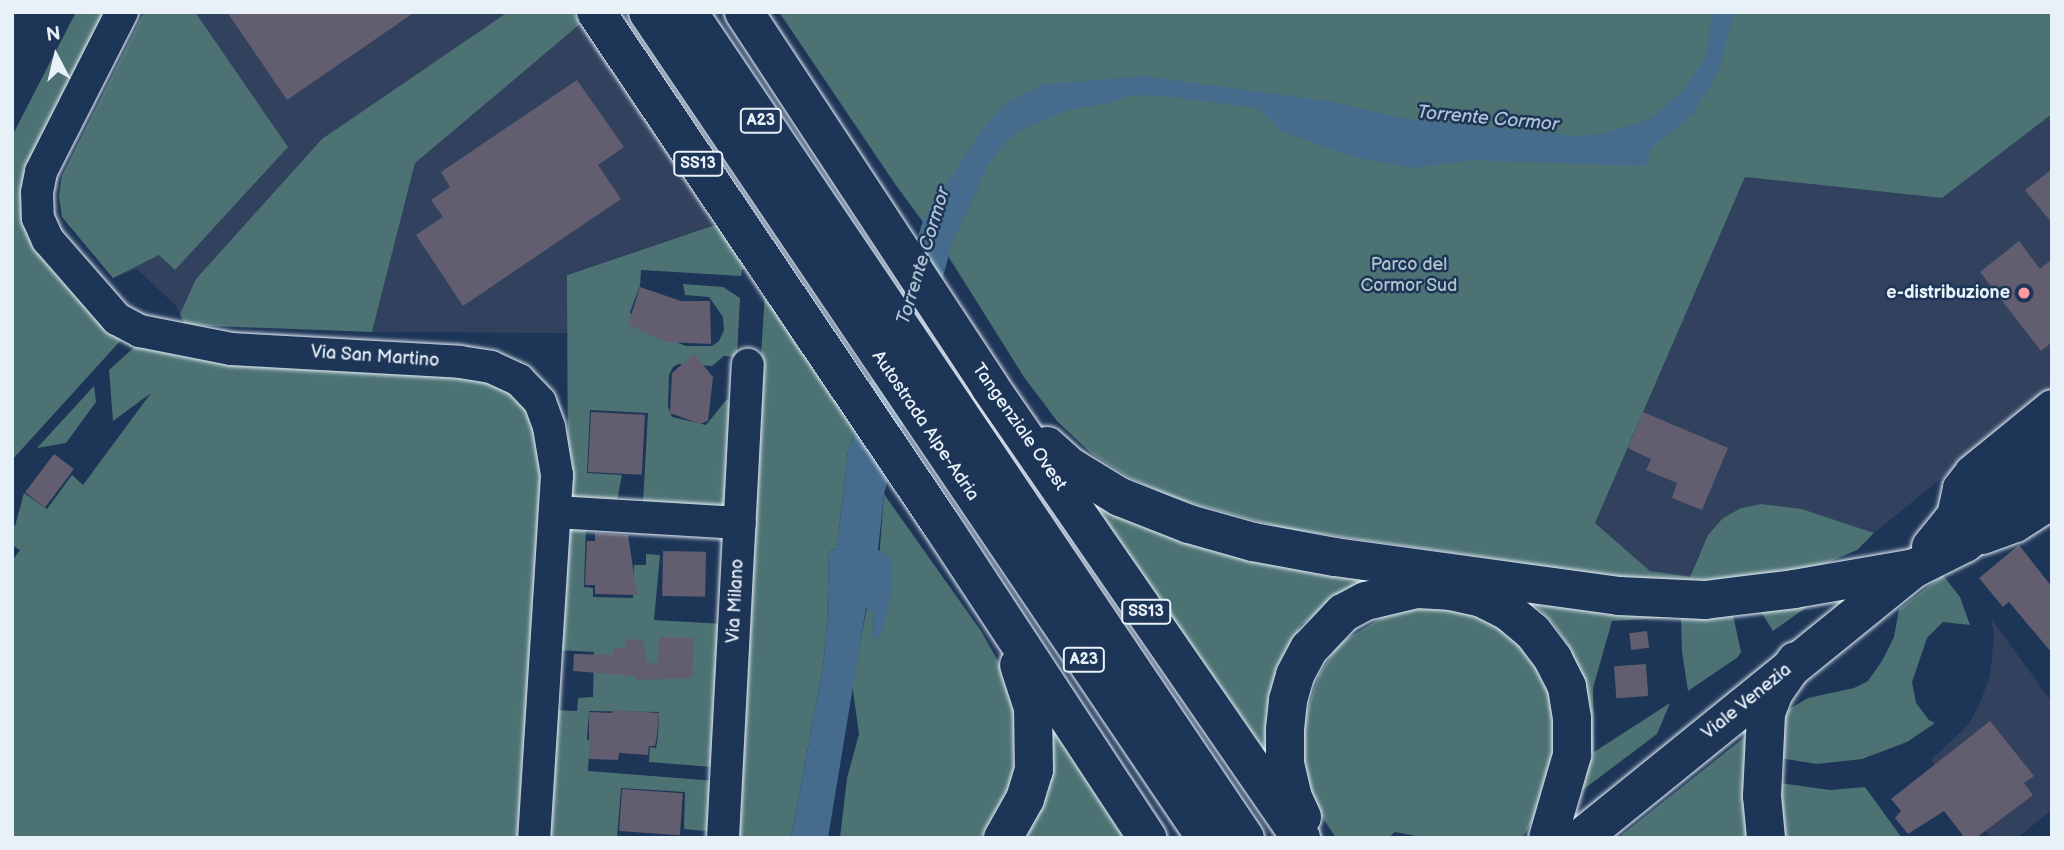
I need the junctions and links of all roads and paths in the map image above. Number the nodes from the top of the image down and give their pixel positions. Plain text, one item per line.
1 (122, 12) edge
2 (596, 12) edge
3 (648, 12) edge
4 (688, 12) edge
5 (744, 12) edge
6 (748, 365) dead end
7 (989, 387) junction
8 (2052, 406) edge
9 (2052, 436) edge
10 (2052, 476) edge
11 (2052, 503) edge
12 (555, 512) junction
13 (740, 523) junction
14 (1958, 532) junction
15 (1914, 568) junction
16 (979, 582) junction
17 (1796, 661) junction
18 (534, 838) edge
19 (723, 838) edge
20 (1003, 838) edge
21 (1147, 838) edge
22 (1206, 838) edge
23 (1245, 838) edge
24 (1301, 838) edge
25 (1312, 838) edge
26 (1548, 838) edge
27 (1581, 838) edge
28 (1766, 838) edge

1 - 12 street, Via San Martino
2 - 16 main road, SS13
3 - 22 main road, Autostrada Alpe-Adria / A23
4 - 23 main road, Autostrada Alpe-Adria / A23
5 - 7 main road, Tangenziale Ovest / SS13
6 - 13 street, Via Milano
7 - 15 main road
7 - 24 main road, Tangenziale Ovest / SS13
8 - 14 street
9 - 14 main road, Viale Venezia
10 - 14 main road, Viale Venezia
11 - 14 street, Viale Venezia
12 - 13 street
12 - 18 street, Via San Martino
13 - 19 street, Via Milano
14 - 15 main road, Viale Venezia
15 - 17 main road, Viale Venezia
16 - 20 main road, SS13
16 - 21 main road, SS13
17 - 27 main road, Viale Venezia
17 - 28 main road
25 - 26 main road

